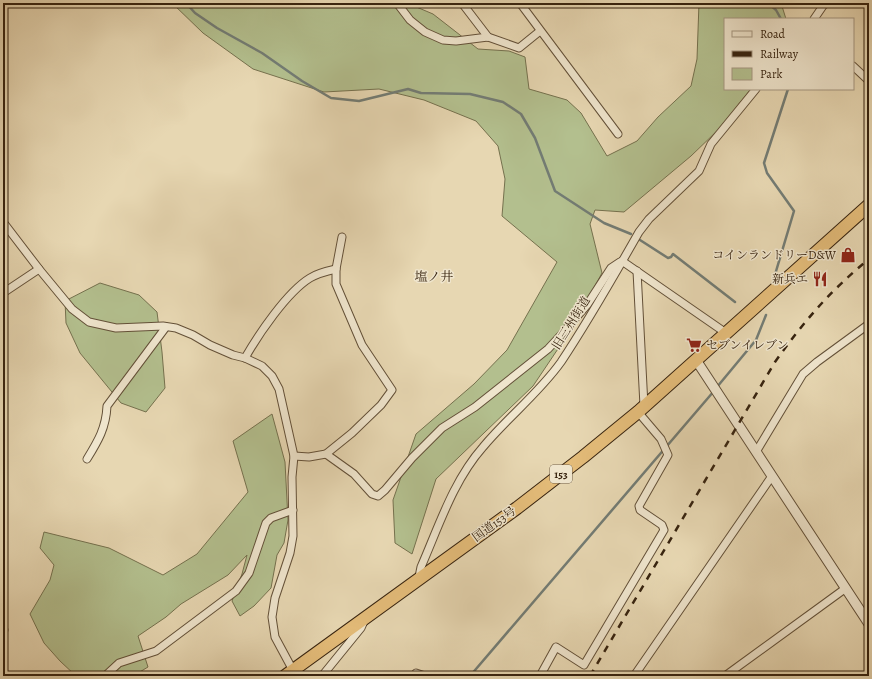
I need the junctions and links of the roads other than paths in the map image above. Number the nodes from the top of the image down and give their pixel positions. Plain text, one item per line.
1 (398, 3) edge
2 (462, 3) edge
3 (520, 3) edge
4 (825, 3) edge
5 (815, 18) edge
6 (540, 31) junction
7 (488, 38) junction
8 (854, 67) edge
9 (869, 81) edge
10 (755, 90) edge
11 (618, 134) dead end
12 (869, 205) edge
13 (3, 222) edge
14 (342, 237) dead end
15 (622, 261) junction
16 (39, 269) junction
17 (336, 269) junction
18 (637, 271) junction
19 (3, 293) edge
20 (869, 324) edge
21 (166, 327) junction
22 (726, 333) junction
23 (244, 358) junction
24 (696, 360) junction
25 (641, 409) junction
26 (756, 452) junction
27 (326, 454) junction
28 (294, 456) junction
29 (86, 459) dead end
30 (772, 476) junction
31 (293, 510) junction
32 (419, 577) junction
33 (846, 588) junction
34 (366, 616) junction
35 (869, 624) edge
36 (291, 674) edge
37 (416, 674) dead end
38 (105, 676) edge
39 (322, 676) edge
40 (425, 676) edge
41 (540, 676) edge
42 (634, 676) edge
43 (725, 676) edge

1 - 7 street
2 - 7 street
3 - 6 street
4 - 5 street
6 - 7 street
6 - 11 street
8 - 9 street
10 - 15 street, 旧三州街道
12 - 22 highway, 153
13 - 16 street
14 - 17 street
15 - 18 street
15 - 27 street
15 - 32 street, 旧三州街道
16 - 19 street
16 - 21 street
17 - 23 street
17 - 27 street
18 - 22 street
18 - 25 street
20 - 26 street
21 - 23 street
21 - 29 street
22 - 24 highway, 153
23 - 28 street
24 - 25 highway, 国道153号 / 153
24 - 26 street
25 - 32 highway, 国道153号 / 153
25 - 41 street
26 - 30 street
27 - 28 street
28 - 31 street
30 - 33 street
30 - 42 street
31 - 36 street
31 - 38 street
32 - 34 highway, 国道153号 / 153
33 - 35 street
33 - 43 street
34 - 36 highway, 国道153号 / 153
34 - 39 street
37 - 40 street

